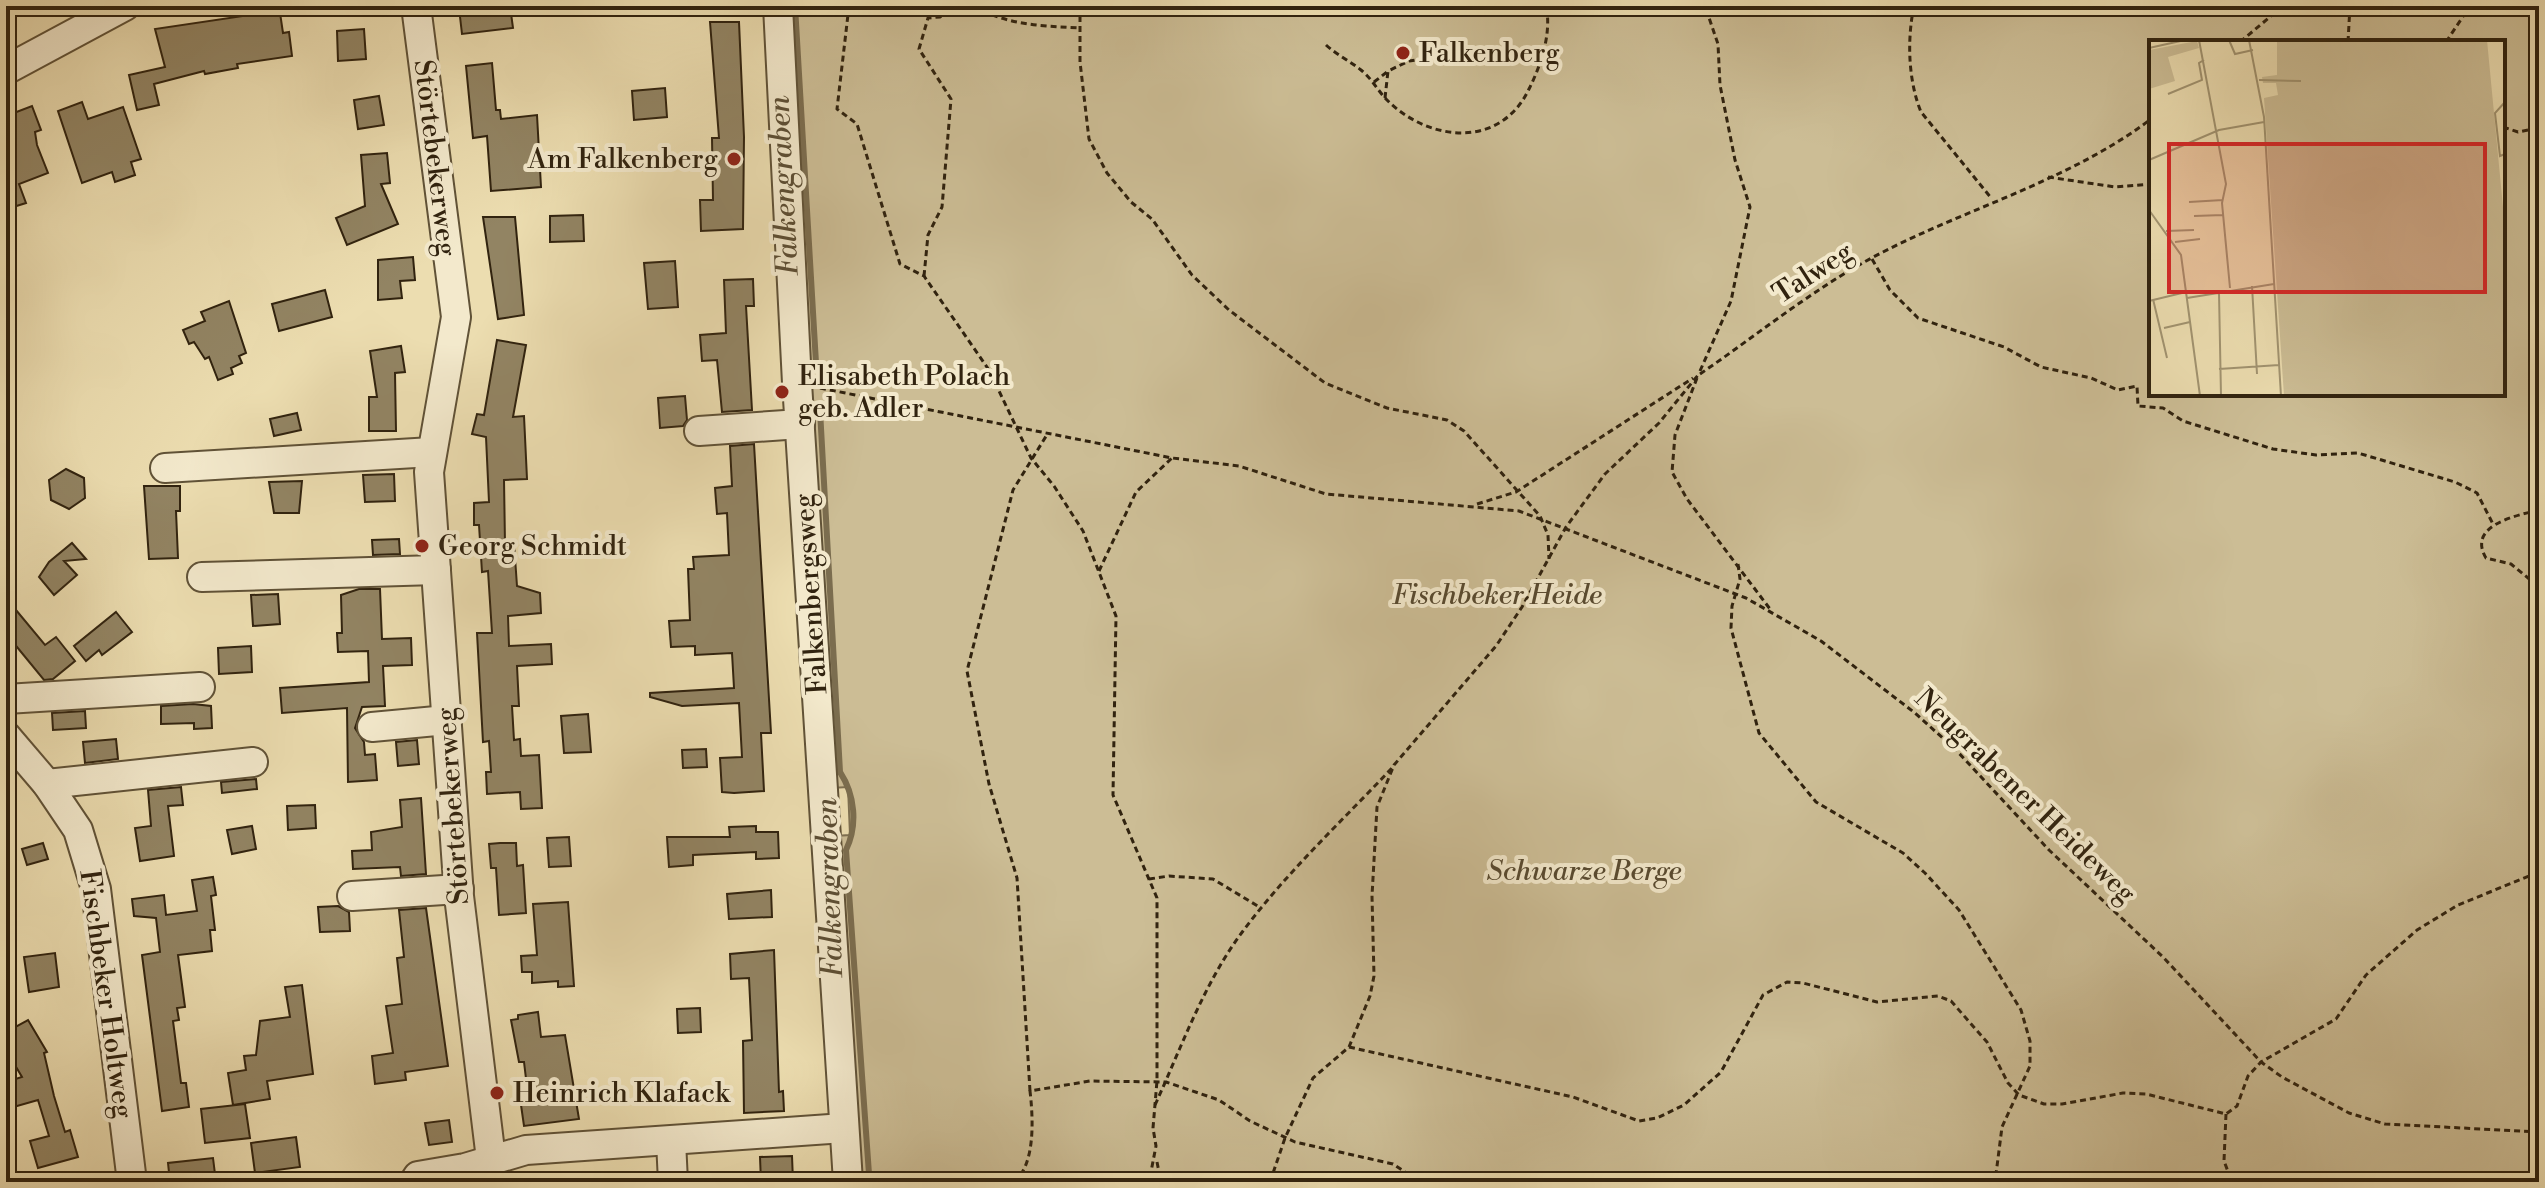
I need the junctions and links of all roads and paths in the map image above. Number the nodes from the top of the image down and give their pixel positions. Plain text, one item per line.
1 (125, 6) edge
2 (416, 6) edge
3 (778, 6) edge
4 (849, 6) edge
5 (956, 6) edge
6 (974, 6) edge
7 (1080, 6) edge
8 (1546, 6) edge
9 (1705, 6) edge
10 (1914, 6) edge
11 (2283, 6) edge
12 (2350, 6) edge
13 (2470, 6) edge
14 (1079, 28) junction
15 (2242, 40) edge
16 (2348, 40) edge
17 (2447, 40) edge
18 (1326, 45) dead end
19 (1456, 54) dead end
20 (6, 70) edge
21 (1388, 71) junction
22 (1374, 82) junction
23 (1385, 98) junction
24 (2149, 120) edge
25 (2505, 128) edge
26 (2539, 128) edge
27 (2048, 177) junction
28 (2149, 184) edge
29 (1993, 200) junction
30 (1871, 258) junction
31 (924, 276) junction
32 (1699, 374) junction
33 (797, 383) junction
34 (800, 424) junction
35 (1015, 426) junction
36 (699, 431) dead end
37 (1048, 433) junction
38 (432, 452) junction
39 (1031, 458) junction
40 (1172, 458) junction
41 (165, 468) dead end
42 (1516, 492) junction
43 (1468, 506) junction
44 (2539, 510) edge
45 (1540, 516) junction
46 (2494, 526) junction
47 (1566, 527) junction
48 (1549, 559) junction
49 (1738, 564) junction
50 (436, 570) junction
51 (1099, 571) junction
52 (202, 577) dead end
53 (2539, 587) edge
54 (1735, 594) junction
55 (1772, 611) junction
56 (200, 687) dead end
57 (6, 699) edge
58 (447, 720) junction
59 (372, 727) dead end
60 (6, 736) edge
61 (253, 762) dead end
62 (1394, 765) junction
63 (47, 784) junction
64 (2539, 872) edge
65 (1149, 879) junction
66 (459, 889) junction
67 (352, 896) dead end
68 (1262, 908) junction
69 (1349, 1047) junction
70 (2261, 1062) junction
71 (1157, 1081) junction
72 (1166, 1082) junction
73 (1030, 1091) junction
74 (2019, 1095) junction
75 (1154, 1109) junction
76 (2226, 1114) junction
77 (844, 1128) junction
78 (2539, 1132) edge
79 (1285, 1138) junction
80 (671, 1141) junction
81 (491, 1159) junction
82 (1156, 1159) junction
83 (1019, 1178) junction
84 (848, 1180) edge
85 (132, 1182) edge
86 (414, 1182) edge
87 (673, 1182) edge
88 (915, 1182) edge
89 (972, 1182) edge
90 (1014, 1182) edge
91 (1032, 1182) edge
92 (1149, 1182) edge
93 (1161, 1182) edge
94 (1270, 1182) edge
95 (1420, 1182) edge
96 (1995, 1182) edge
97 (2232, 1182) edge

1 - 20 street
2 - 38 street, Störtebekerweg
3 - 33 street, Falkenbergsweg
4 - 31 path
5 - 31 path
6 - 14 path
7 - 14 path
8 - 23 path
9 - 32 path
10 - 29 path
11 - 15 path
12 - 16 path
13 - 17 path
14 - 42 path
18 - 22 path
19 - 21 path
21 - 22 path
21 - 23 path
22 - 23 path
24 - 27 path, Talweg
25 - 26 path
27 - 28 path
27 - 29 path, Talweg
29 - 30 path, Talweg
30 - 32 path, Talweg
30 - 46 path
31 - 35 path
32 - 42 path, Talweg
32 - 47 path
32 - 49 path
33 - 34 street, Falkenbergsweg
33 - 35 path, Neugrabener Heideweg
34 - 36 street
34 - 77 street, Falkenbergsweg
35 - 37 path, Neugrabener Heideweg
35 - 39 path
37 - 39 path
37 - 40 path, Neugrabener Heideweg
38 - 41 street
38 - 50 street, Störtebekerweg
39 - 51 path
39 - 73 path
40 - 43 path, Neugrabener Heideweg
40 - 51 path
42 - 43 path, Talweg
42 - 45 path
43 - 45 path, Neugrabener Heideweg
44 - 46 path
45 - 47 path, Neugrabener Heideweg
45 - 48 path
46 - 53 path
47 - 48 path
47 - 54 path, Neugrabener Heideweg
48 - 62 path
49 - 54 path
49 - 55 path
50 - 52 street
50 - 58 street, Störtebekerweg
51 - 65 path
54 - 55 path, Neugrabener Heideweg
54 - 74 path
55 - 70 path, Neugrabener Heideweg
56 - 57 street
58 - 59 street
58 - 66 street, Störtebekerweg
60 - 63 street, Fischbeker Holtweg
61 - 63 street
62 - 68 path
62 - 69 path
63 - 85 street, Fischbeker Holtweg
64 - 70 path
65 - 68 path
65 - 71 path
66 - 67 street
66 - 81 street, Störtebekerweg
68 - 72 path
69 - 74 path
69 - 79 path
70 - 76 path
70 - 78 path, Neugrabener Heideweg
71 - 72 path
71 - 73 path
71 - 75 path
72 - 75 path
72 - 79 path
73 - 83 path
74 - 76 path
74 - 96 path
75 - 82 path
76 - 97 path
77 - 80 street
77 - 84 street, Falkenbergsweg
79 - 94 path
79 - 95 path
80 - 81 street
80 - 87 street
81 - 86 street
82 - 92 path
82 - 93 path
83 - 89 path
83 - 90 path
83 - 91 path
84 - 88 path

